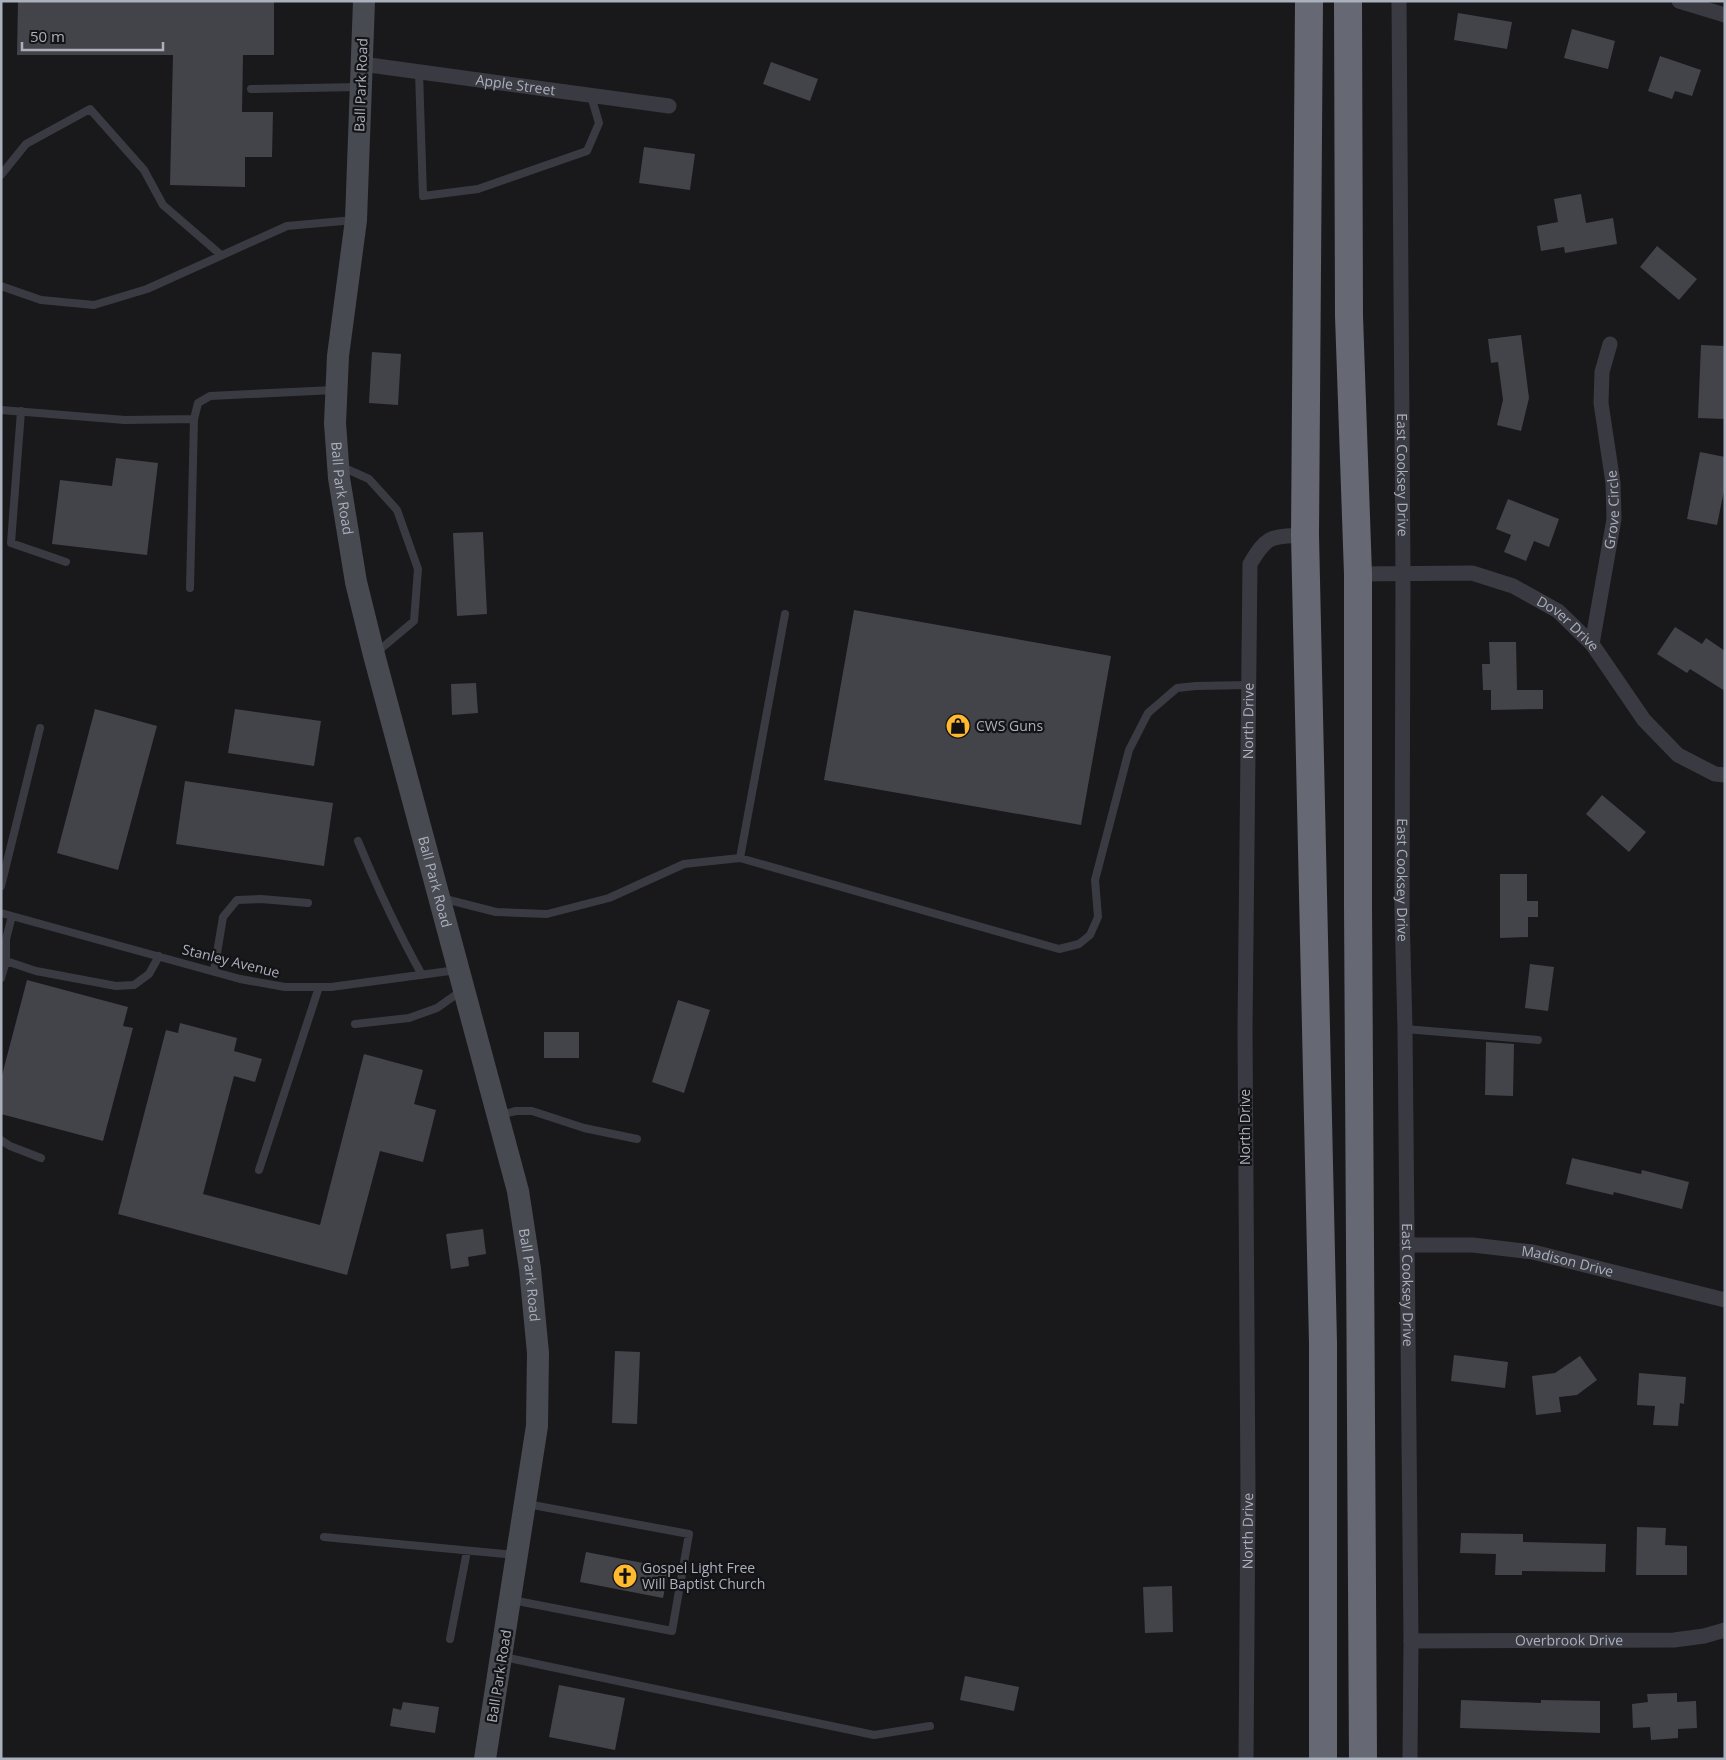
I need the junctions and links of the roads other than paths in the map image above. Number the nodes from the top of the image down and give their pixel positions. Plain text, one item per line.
1 (364, 1) edge
2 (1309, 1) edge
3 (1348, 1) edge
4 (1399, 1) edge
5 (1679, 1) edge
6 (1725, 15) edge
7 (362, 64) junction
8 (419, 72) junction
9 (361, 87) junction
10 (251, 89) dead end
11 (591, 96) junction
12 (668, 106) dead end
13 (1, 176) edge
14 (356, 220) junction
15 (222, 256) junction
16 (1, 286) edge
17 (1610, 344) dead end
18 (336, 390) junction
19 (1, 410) edge
20 (22, 411) junction
21 (194, 418) junction
22 (338, 466) junction
23 (1305, 535) junction
24 (66, 562) dead end
25 (1403, 573) junction
26 (1358, 574) junction
27 (190, 588) dead end
28 (785, 614) dead end
29 (1592, 644) junction
30 (374, 655) junction
31 (1248, 685) junction
32 (40, 728) dead end
33 (1725, 775) edge
34 (358, 841) dead end
35 (740, 858) junction
36 (1, 886) edge
37 (440, 897) junction
38 (308, 903) dead end
39 (1, 913) edge
40 (12, 916) junction
41 (159, 956) junction
42 (6, 960) junction
43 (214, 971) junction
44 (422, 975) junction
45 (1, 978) edge
46 (462, 980) junction
47 (319, 987) junction
48 (355, 1024) dead end
49 (1406, 1029) junction
50 (1538, 1040) dead end
51 (498, 1116) junction
52 (637, 1139) dead end
53 (1, 1140) edge
54 (41, 1158) dead end
55 (258, 1170) dead end
56 (1407, 1245) junction
57 (1725, 1300) edge
58 (525, 1504) junction
59 (324, 1537) dead end
60 (468, 1551) junction
61 (517, 1555) junction
62 (510, 1599) junction
63 (1725, 1630) edge
64 (450, 1639) dead end
65 (1410, 1641) junction
66 (502, 1656) junction
67 (930, 1726) dead end
68 (485, 1759) edge
69 (1246, 1759) edge
70 (1323, 1759) edge
71 (1363, 1759) edge
72 (1410, 1759) edge

1 - 7 street, Ball Park Road
2 - 23 highway
3 - 26 highway
4 - 25 street, East Cooksey Drive
5 - 6 street
7 - 8 street, Apple Street
7 - 9 street, Ball Park Road
8 - 11 street, Apple Street
8 - 11 lane
9 - 10 lane
9 - 14 street, Ball Park Road
11 - 12 street, Apple Street
13 - 15 lane
14 - 15 lane
14 - 18 street, Ball Park Road
15 - 16 lane
17 - 29 street, Grove Circle
18 - 21 lane
18 - 22 street, Ball Park Road
19 - 20 lane
20 - 21 lane
20 - 24 lane
21 - 27 lane
22 - 30 street, Ball Park Road
22 - 30 lane
23 - 31 street, North Drive
23 - 70 highway
25 - 26 street, Dover Drive
25 - 29 street, Dover Drive
25 - 49 street, East Cooksey Drive
26 - 71 highway
28 - 35 lane
29 - 33 street, Dover Drive
30 - 37 street, Ball Park Road
31 - 35 lane
31 - 69 street, North Drive
32 - 36 lane
34 - 44 lane
35 - 37 lane
37 - 46 street, Ball Park Road
38 - 43 lane
39 - 40 lane, Stanley Avenue
40 - 41 lane, Stanley Avenue
40 - 42 lane
41 - 42 lane
41 - 43 lane, Stanley Avenue
42 - 45 lane
43 - 47 lane, Stanley Avenue
44 - 46 lane, Stanley Avenue
44 - 47 lane, Stanley Avenue
46 - 48 lane
46 - 51 street, Ball Park Road
47 - 55 lane
49 - 50 lane
49 - 56 street, East Cooksey Drive
51 - 52 lane
51 - 58 street, Ball Park Road
53 - 54 lane
56 - 57 street, Madison Drive
56 - 65 street, East Cooksey Drive
58 - 61 street, Ball Park Road
58 - 62 lane
59 - 60 lane
60 - 61 lane
60 - 64 lane
61 - 62 street, Ball Park Road
62 - 66 street, Ball Park Road
63 - 65 street, Overbrook Drive
65 - 72 street, East Cooksey Drive
66 - 67 lane
66 - 68 street, Ball Park Road

